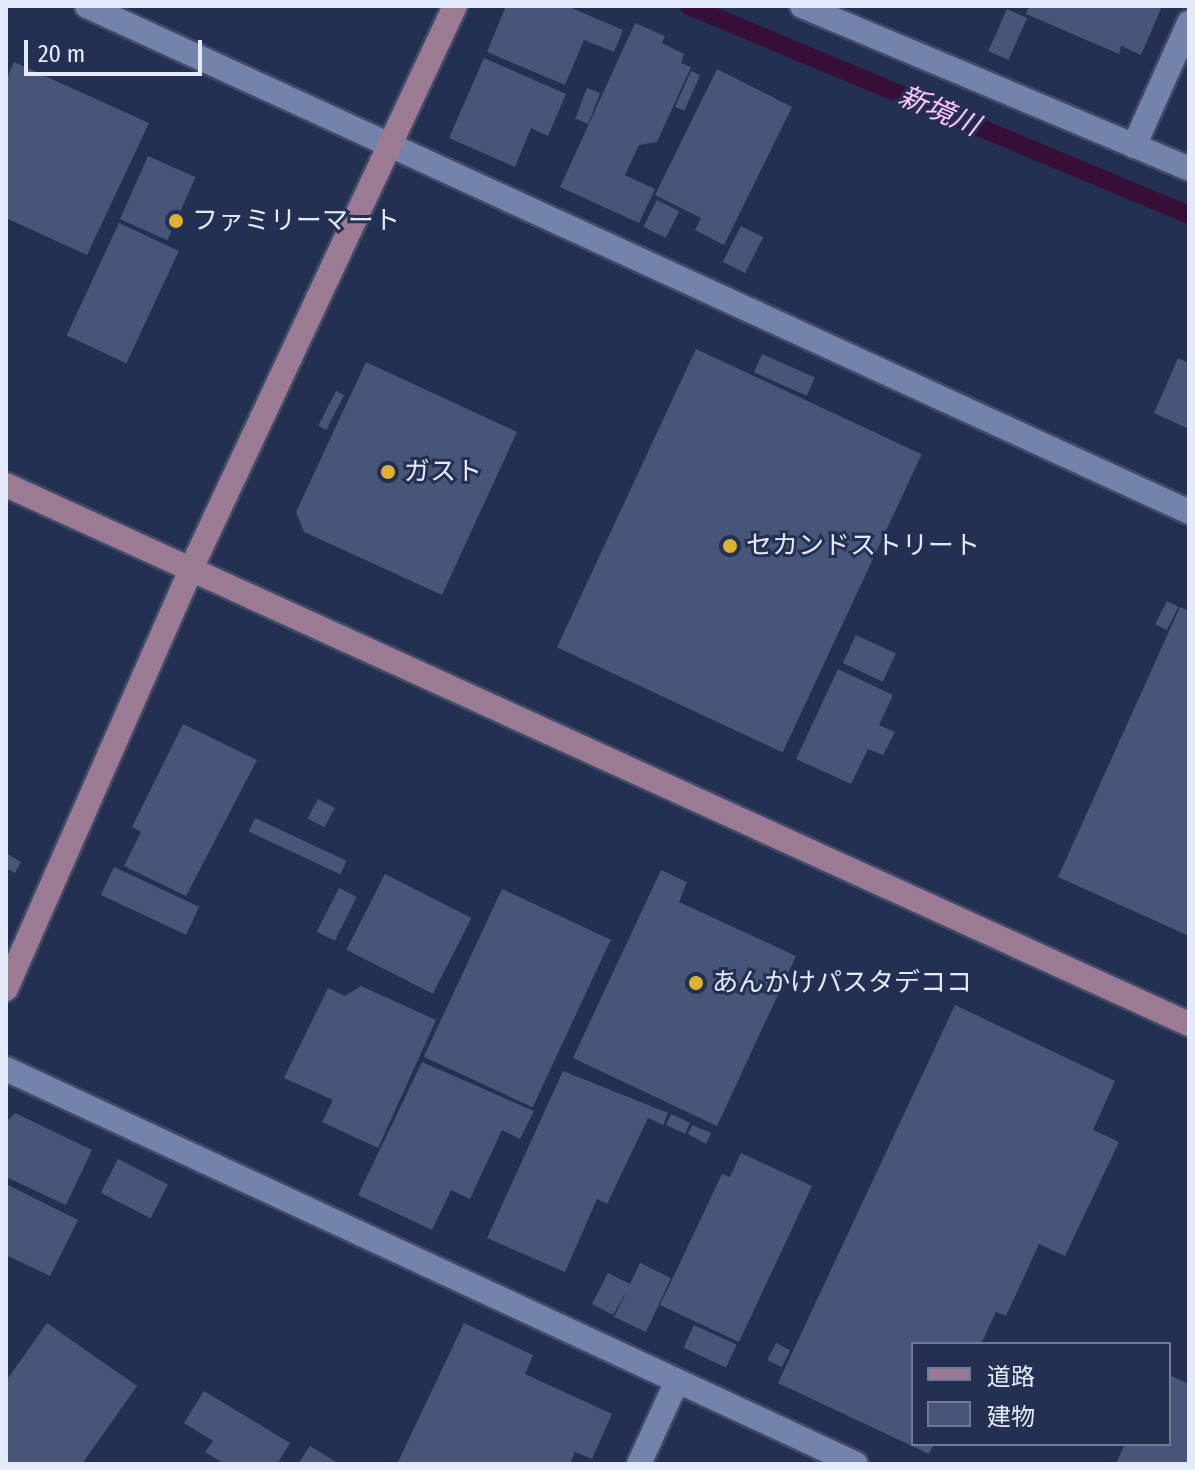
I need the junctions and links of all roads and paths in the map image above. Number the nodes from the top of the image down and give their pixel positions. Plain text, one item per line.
1 (87, 6) edge
2 (455, 6) edge
3 (815, 9) edge
4 (1189, 23) edge
5 (390, 143) junction
6 (1134, 146) junction
7 (1189, 169) edge
8 (6, 485) edge
9 (1189, 512) edge
10 (191, 569) junction
11 (6, 989) edge
12 (1189, 1024) edge
13 (6, 1069) edge
14 (677, 1381) junction
15 (639, 1464) edge
16 (856, 1464) edge

1 - 5 street
2 - 5 street
3 - 6 street
4 - 6 street
5 - 9 street
5 - 10 street
6 - 7 street
8 - 10 street
10 - 11 street
10 - 12 street
13 - 14 street
14 - 15 street
14 - 16 street

